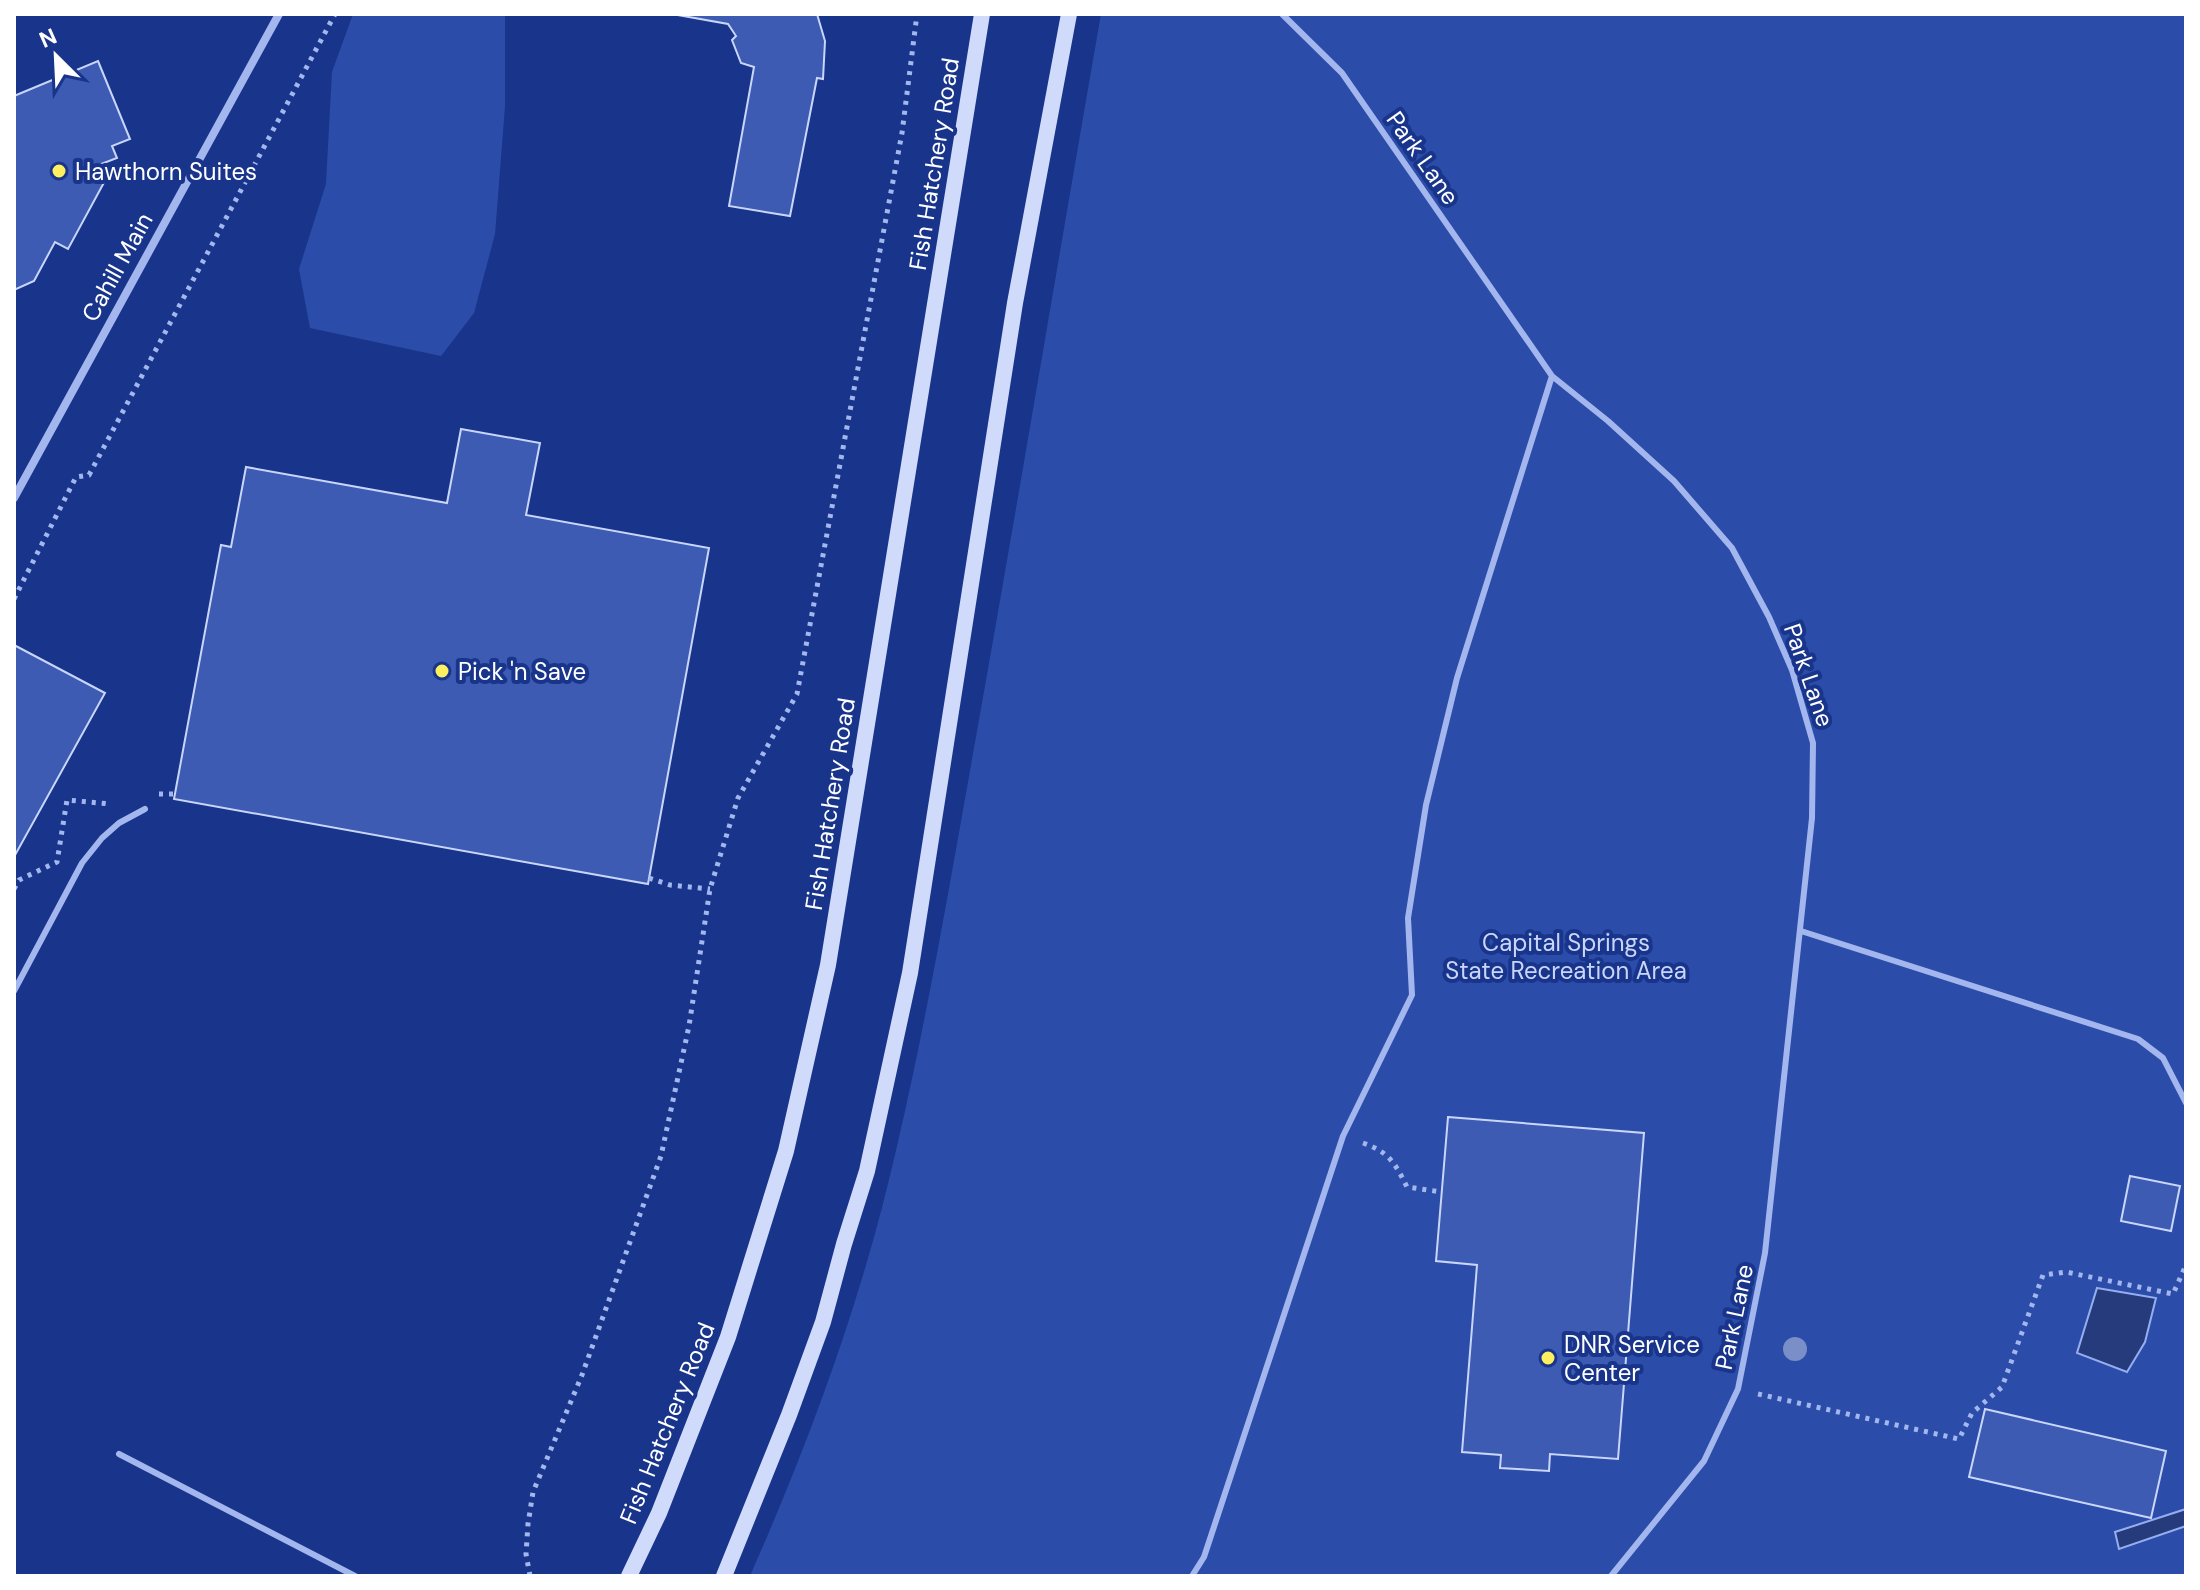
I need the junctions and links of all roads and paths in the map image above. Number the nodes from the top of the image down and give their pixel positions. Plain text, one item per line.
1 (279, 14) edge
2 (335, 14) edge
3 (917, 14) edge
4 (982, 14) edge
5 (1069, 14) edge
6 (1282, 14) edge
7 (1552, 376) junction
8 (14, 497) edge
9 (14, 599) edge
10 (145, 809) dead end
11 (649, 878) dead end
12 (710, 889) junction
13 (1801, 931) junction
14 (14, 991) edge
15 (2186, 1103) edge
16 (1343, 1136) junction
17 (1442, 1192) dead end
18 (2186, 1265) edge
19 (1738, 1389) junction
20 (119, 1454) dead end
21 (355, 1576) edge
22 (530, 1576) edge
23 (629, 1576) edge
24 (724, 1576) edge
25 (1192, 1576) edge
26 (1611, 1576) edge

1 - 8 street, Cahill Main
2 - 9 path
3 - 12 path
4 - 23 main road, Fish Hatchery Road
5 - 24 main road
6 - 7 lane, Park Lane
7 - 13 lane, Park Lane
7 - 16 lane
10 - 14 lane
11 - 12 path
12 - 22 path
13 - 15 lane
13 - 19 lane, Park Lane
16 - 17 path
16 - 25 lane
18 - 19 path
19 - 26 lane, Park Lane
20 - 21 lane

